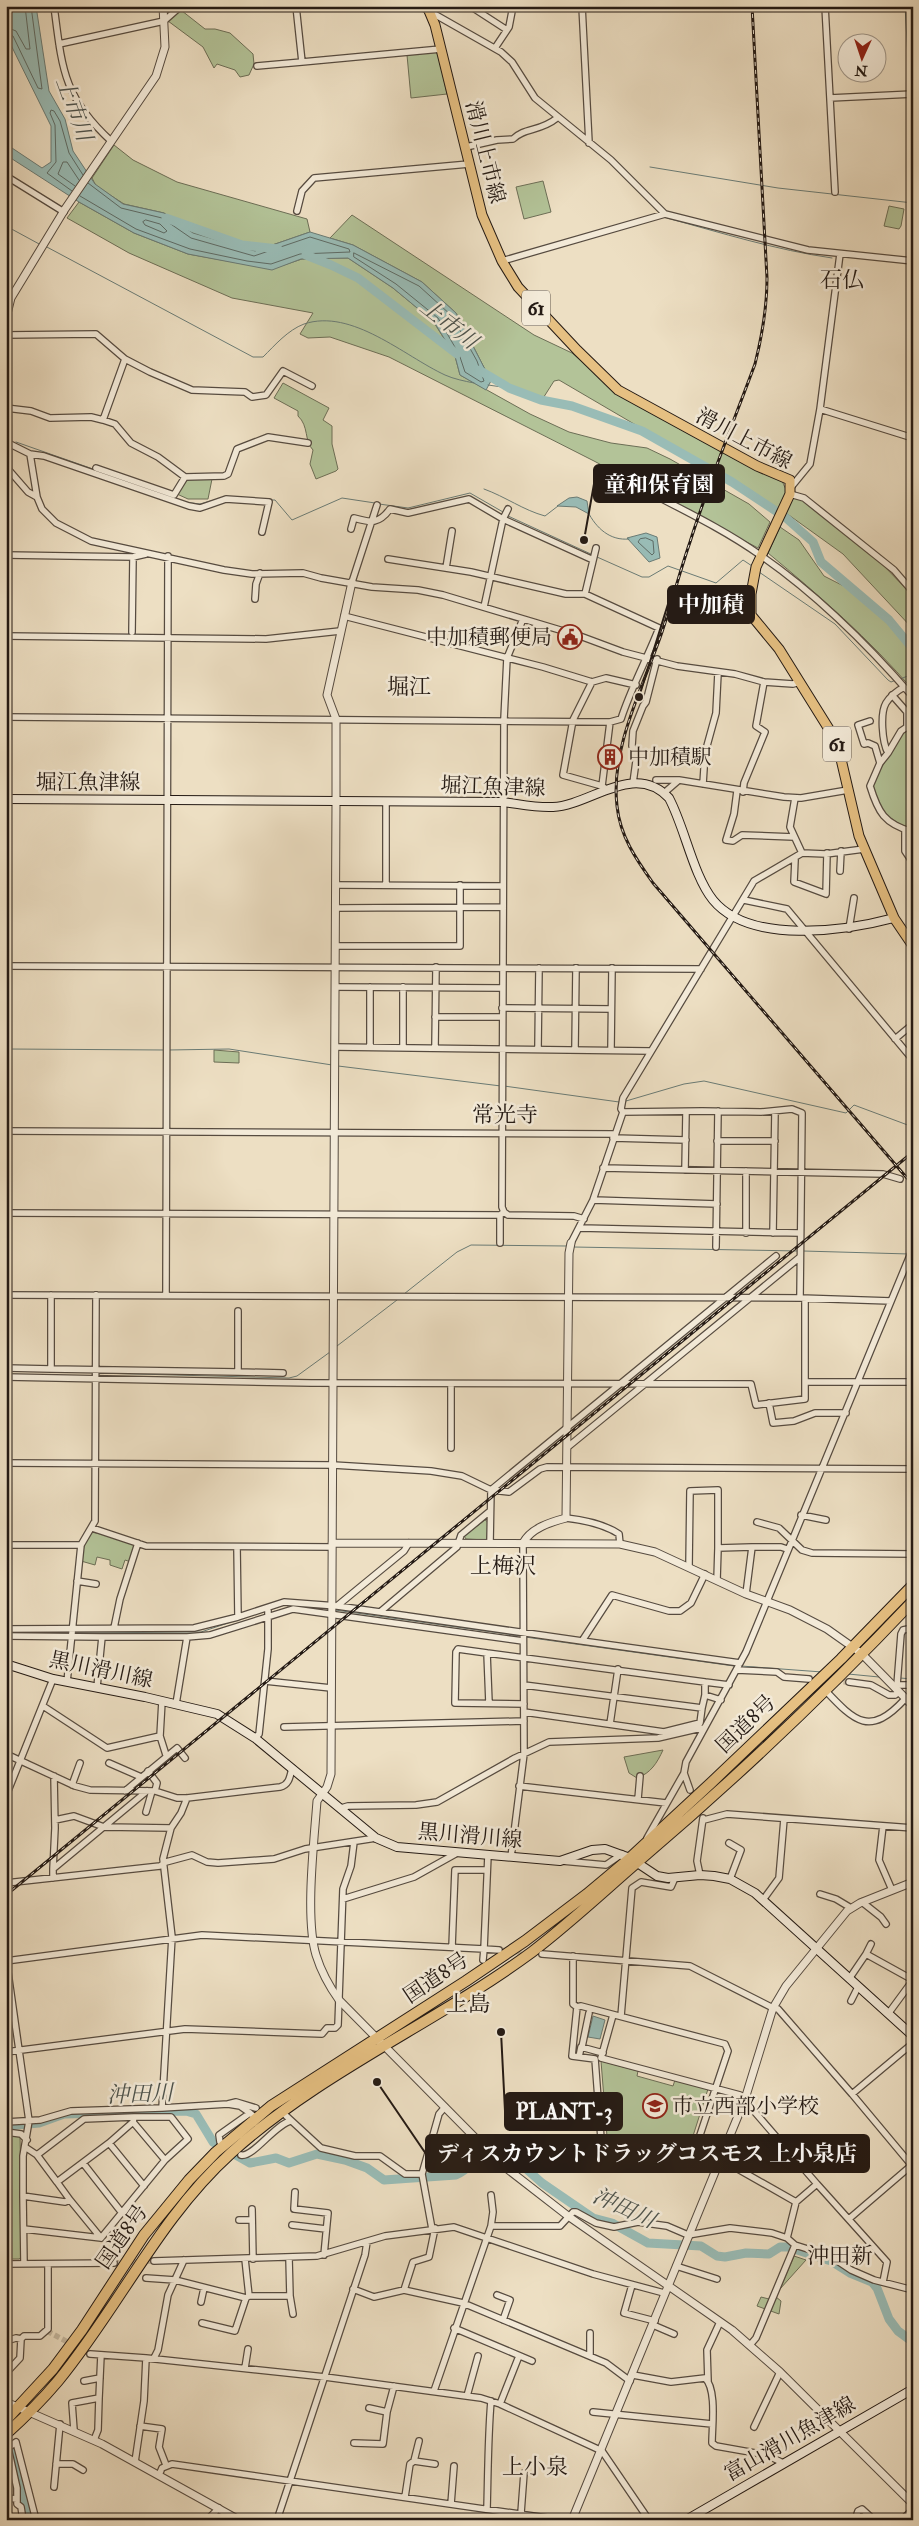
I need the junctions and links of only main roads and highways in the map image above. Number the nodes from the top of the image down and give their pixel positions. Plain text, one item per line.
1 (425, 8) edge
2 (6, 799) edge
3 (894, 918) junction
4 (913, 946) edge
5 (913, 1585) edge
6 (913, 1601) edge
7 (856, 1650) junction
8 (6, 1664) edge
9 (629, 1858) junction
10 (913, 2036) edge
11 (382, 2042) junction
12 (913, 2389) edge
13 (6, 2420) edge
14 (6, 2434) edge
15 (686, 2520) edge

1 - 3 main road, 滑川上市線 / 61
2 - 3 main road, 堀江魚津線
3 - 4 main road, 滑川上市線 / 61
5 - 7 highway, 国道8号
6 - 7 highway, 国道8号
7 - 9 highway, 国道8号
7 - 9 highway, 国道8号
8 - 9 main road, 黒川滑川線
9 - 10 main road, 黒川滑川線
9 - 11 highway, 国道8号
11 - 13 highway, 国道8号
11 - 14 highway, 国道8号
12 - 15 main road, 富山滑川魚津線

